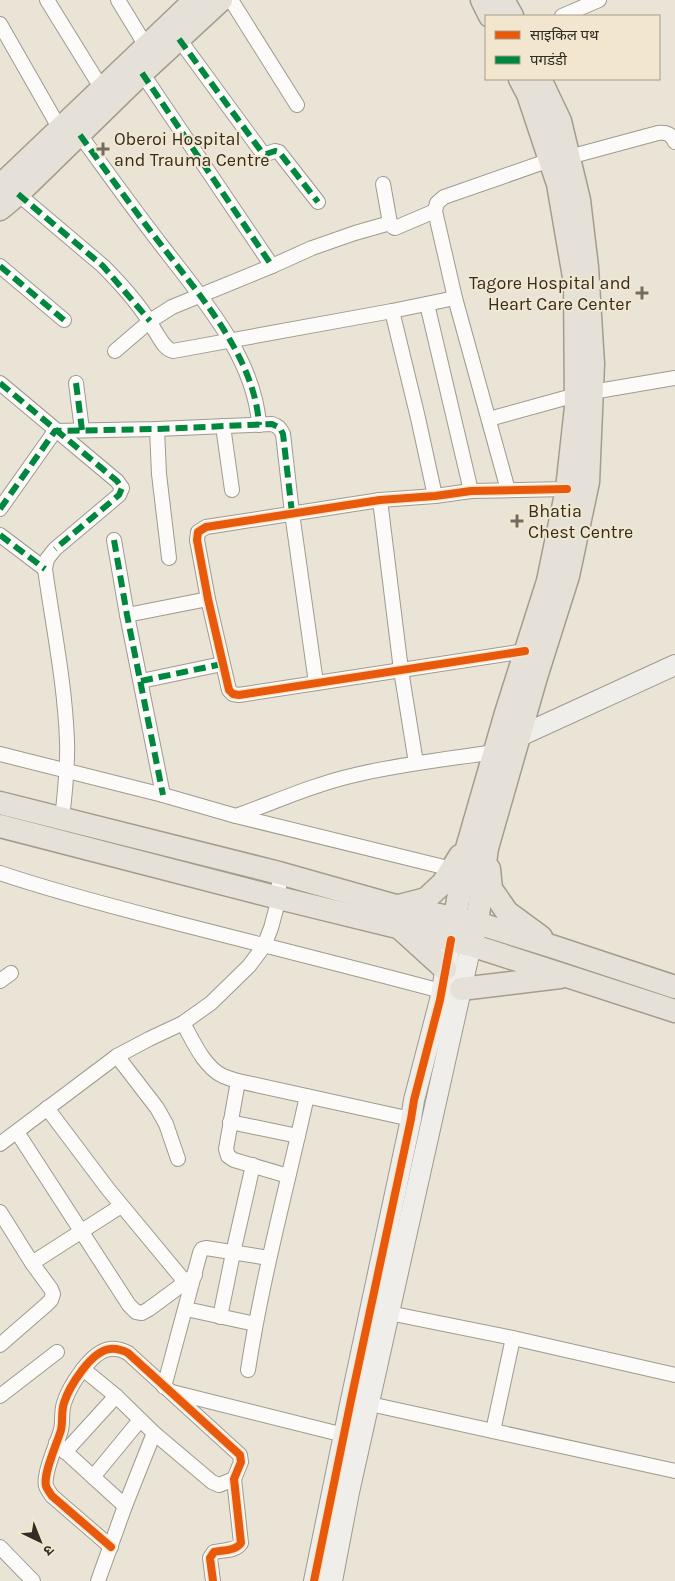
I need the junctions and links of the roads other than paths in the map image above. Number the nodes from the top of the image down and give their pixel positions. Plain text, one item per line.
1 (48, 0) edge
2 (118, 0) edge
3 (195, 0) edge
4 (221, 0) edge
5 (231, 0) edge
6 (482, 0) edge
7 (503, 0) edge
8 (599, 0) edge
9 (490, 15) edge
10 (511, 15) edge
11 (564, 15) edge
12 (0, 24) edge
13 (179, 39) junction
14 (146, 46) junction
15 (142, 73) junction
16 (521, 80) edge
17 (540, 80) edge
18 (102, 89) junction
19 (297, 104) dead end
20 (70, 132) junction
21 (675, 142) edge
22 (559, 158) junction
23 (383, 184) dead end
24 (9, 190) edge
25 (318, 202) dead end
26 (0, 209) edge
27 (435, 211) junction
28 (390, 223) junction
29 (0, 266) edge
30 (272, 266) junction
31 (200, 295) junction
32 (455, 298) junction
33 (427, 304) junction
34 (392, 311) junction
35 (64, 320) dead end
36 (150, 321) junction
37 (230, 340) junction
38 (115, 352) dead end
39 (675, 378) edge
40 (0, 383) edge
41 (76, 383) dead end
42 (584, 394) junction
43 (488, 419) junction
44 (259, 425) junction
45 (223, 426) junction
46 (157, 429) junction
47 (82, 430) junction
48 (55, 431) junction
49 (567, 489) junction
50 (232, 490) dead end
51 (508, 490) junction
52 (470, 491) junction
53 (435, 496) junction
54 (380, 500) junction
55 (0, 509) edge
56 (292, 513) junction
57 (0, 535) edge
58 (114, 540) dead end
59 (169, 558) dead end
60 (45, 569) junction
61 (208, 599) junction
62 (127, 615) junction
63 (525, 651) junction
64 (222, 664) junction
65 (675, 665) edge
66 (401, 670) junction
67 (141, 680) junction
68 (316, 683) junction
69 (520, 736) junction
70 (494, 752) junction
71 (0, 754) edge
72 (416, 763) junction
73 (67, 772) junction
74 (163, 795) junction
75 (0, 803) edge
76 (236, 816) junction
77 (62, 818) junction
78 (0, 826) edge
79 (478, 844) junction
80 (452, 869) junction
81 (0, 873) edge
82 (279, 873) junction
83 (279, 898) junction
84 (397, 916) junction
85 (477, 924) junction
86 (459, 934) junction
87 (264, 946) junction
88 (554, 947) junction
89 (445, 969) junction
90 (568, 976) junction
91 (675, 987) edge
92 (451, 990) junction
93 (675, 1011) edge
94 (183, 1023) junction
95 (117, 1056) junction
96 (238, 1081) junction
97 (307, 1096) junction
98 (47, 1108) junction
99 (411, 1119) junction
100 (230, 1122) junction
101 (17, 1132) junction
102 (298, 1136) junction
103 (0, 1144) edge
104 (178, 1159) dead end
105 (254, 1165) junction
106 (288, 1176) junction
107 (121, 1206) junction
108 (0, 1212) edge
109 (5, 1230) edge
110 (82, 1232) junction
111 (233, 1253) junction
112 (269, 1258) junction
113 (32, 1263) junction
114 (190, 1279) junction
115 (186, 1309) junction
116 (389, 1313) junction
117 (220, 1317) junction
118 (255, 1324) junction
119 (514, 1338) junction
120 (0, 1345) edge
121 (57, 1352) dead end
122 (83, 1368) junction
123 (248, 1370) dead end
124 (675, 1375) edge
125 (167, 1389) junction
126 (0, 1396) edge
127 (116, 1396) junction
128 (360, 1402) junction
129 (140, 1420) junction
130 (493, 1431) junction
131 (154, 1433) junction
132 (344, 1435) junction
133 (61, 1448) junction
134 (675, 1471) edge
135 (94, 1477) junction
136 (234, 1479) junction
137 (125, 1506) junction
138 (0, 1547) edge
139 (111, 1547) junction
140 (33, 1581) edge
141 (98, 1581) edge
142 (213, 1581) edge
143 (314, 1581) edge
144 (332, 1581) edge

1 - 18 street
2 - 14 street
3 - 14 main road
4 - 13 main road
5 - 19 street
6 - 9 main road
7 - 10 main road
8 - 11 street
12 - 20 street
13 - 15 main road
13 - 25 street
14 - 18 main road
15 - 20 main road
15 - 30 street
16 - 22 main road
17 - 22 main road
18 - 20 main road
20 - 24 main road
20 - 31 street
21 - 22 street
22 - 27 street
22 - 42 main road
23 - 28 street
24 - 26 main road
24 - 36 street
27 - 28 street
27 - 32 street
28 - 30 street
29 - 35 street
30 - 31 street
31 - 36 street
31 - 37 street
32 - 33 street
32 - 43 street
33 - 34 street
33 - 52 street
34 - 37 street
34 - 53 street
36 - 37 street
36 - 38 street
37 - 44 street
39 - 42 street
40 - 48 street
41 - 47 street
42 - 43 street
42 - 49 main road
42 - 69 main road
43 - 51 street
44 - 45 street
44 - 56 street
45 - 46 street
45 - 50 street
46 - 47 street
46 - 59 street
47 - 48 street
48 - 55 street
48 - 60 street
49 - 51 street
49 - 63 main road
51 - 52 street
52 - 53 street
53 - 54 street
54 - 56 street
54 - 66 street
56 - 61 street
56 - 68 street
57 - 60 street
58 - 62 street
60 - 73 street
61 - 62 street
61 - 64 street
62 - 67 street
63 - 66 street
63 - 70 main road
64 - 67 street
64 - 68 street
65 - 69 street
66 - 68 street
66 - 72 street
67 - 74 street
69 - 79 main road
70 - 72 street
70 - 79 main road
71 - 73 street
72 - 76 street
73 - 74 street
73 - 77 street
74 - 76 street
75 - 77 main road
76 - 80 street
77 - 82 main road
78 - 83 main road
79 - 80 main road
79 - 85 main road
79 - 86 main road
79 - 88 main road
80 - 84 main road
81 - 87 street
82 - 83 street
82 - 84 main road
83 - 84 main road
83 - 87 street
84 - 86 main road
84 - 89 main road
85 - 86 main road
85 - 88 main road
86 - 89 street
86 - 90 main road
86 - 92 street
87 - 92 street
87 - 94 street
88 - 91 main road
89 - 92 street
90 - 92 main road
90 - 93 main road
92 - 99 street
92 - 116 street
94 - 95 street
94 - 96 street
95 - 98 street
95 - 104 street
96 - 97 street
96 - 100 street
97 - 99 street
97 - 102 street
98 - 101 street
98 - 107 street
99 - 128 street
100 - 102 street
100 - 105 street
101 - 103 street
101 - 110 street
102 - 106 street
105 - 106 street
105 - 111 street
106 - 112 street
107 - 110 street
107 - 114 street
108 - 109 street
109 - 113 street
110 - 113 street
110 - 114 street
111 - 112 street
111 - 114 street
111 - 117 street
112 - 118 street
113 - 120 street
114 - 115 street
115 - 117 street
115 - 125 street
116 - 119 street
116 - 128 street
117 - 118 street
118 - 123 street
119 - 124 street
119 - 130 street
121 - 126 street
122 - 125 street
122 - 127 street
122 - 133 street
125 - 132 street
125 - 136 street
127 - 129 street
127 - 133 street
128 - 130 street
128 - 132 street
128 - 144 street
129 - 131 street
129 - 135 street
130 - 134 street
131 - 136 street
131 - 137 street
132 - 143 street
133 - 135 street
133 - 139 street
135 - 137 street
136 - 142 street
137 - 139 street
138 - 140 street
139 - 141 street

